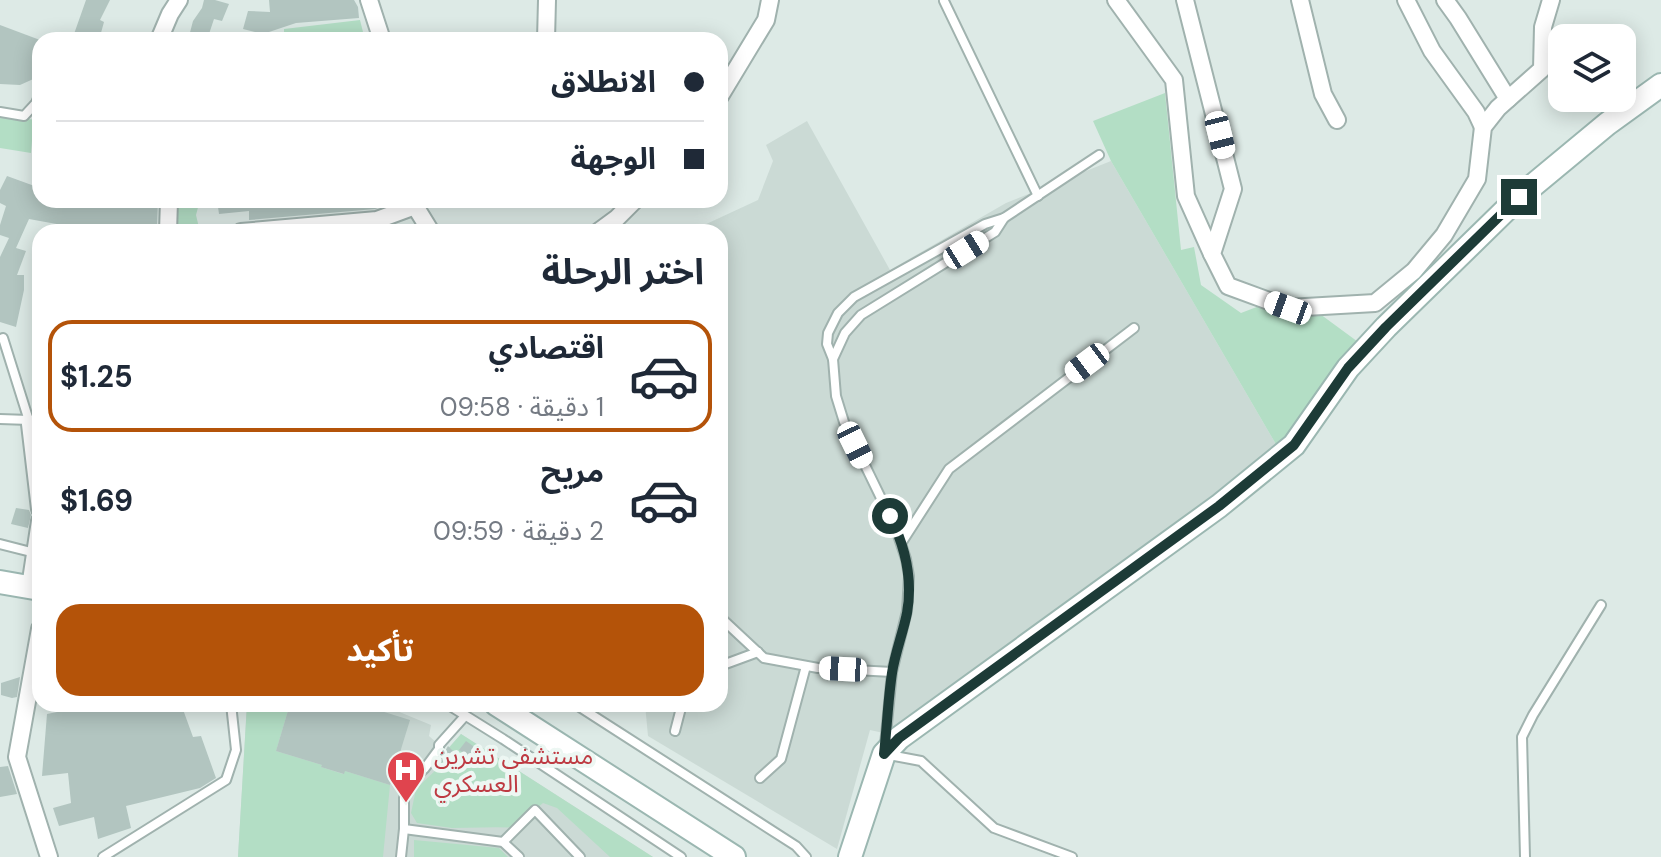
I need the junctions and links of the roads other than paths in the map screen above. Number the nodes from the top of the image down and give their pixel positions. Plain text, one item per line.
1 (179, 0) edge
2 (369, 0) edge
3 (547, 0) edge
4 (770, 0) edge
5 (1116, 0) edge
6 (1185, 0) edge
7 (1300, 0) edge
8 (1406, 0) edge
9 (1445, 0) edge
10 (1551, 0) edge
11 (944, 1) edge
12 (162, 32) edge
13 (379, 32) edge
14 (546, 32) edge
15 (728, 83) edge
16 (1661, 85) edge
17 (1508, 99) junction
18 (32, 107) edge
19 (0, 112) edge
20 (1337, 120) dead end
21 (1483, 127) junction
22 (1099, 155) dead end
23 (1038, 196) junction
24 (403, 208) edge
25 (627, 208) edge
26 (1004, 218) junction
27 (332, 224) edge
28 (609, 224) edge
29 (1212, 254) junction
30 (884, 281) junction
31 (893, 296) junction
32 (1375, 303) junction
33 (1386, 327) junction
34 (1134, 328) dead end
35 (3, 338) dead end
36 (833, 359) junction
37 (0, 360) edge
38 (11, 360) junction
39 (0, 419) edge
40 (32, 419) edge
41 (32, 422) edge
42 (902, 542) junction
43 (0, 544) edge
44 (32, 553) edge
45 (0, 582) edge
46 (32, 587) edge
47 (1601, 605) dead end
48 (728, 624) edge
49 (758, 652) junction
50 (728, 663) edge
51 (806, 666) junction
52 (892, 672) junction
53 (32, 674) edge
54 (232, 712) edge
55 (459, 712) edge
56 (508, 712) edge
57 (587, 712) edge
58 (680, 712) edge
59 (465, 716) junction
60 (675, 731) dead end
61 (884, 754) junction
62 (760, 778) dead end
63 (404, 829) junction
64 (503, 842) junction
65 (49, 857) edge
66 (103, 857) edge
67 (401, 857) edge
68 (519, 857) edge
69 (580, 857) edge
70 (681, 857) edge
71 (734, 857) edge
72 (806, 857) edge
73 (850, 857) edge
74 (1072, 857) edge
75 (1525, 857) edge

1 - 12 street
2 - 13 street
3 - 14 street
4 - 15 street
5 - 29 street
6 - 29 street
7 - 20 street
8 - 21 street
9 - 17 street
10 - 17 street
11 - 23 lane
16 - 33 street
17 - 21 street
18 - 19 lane
21 - 32 street
22 - 23 lane
23 - 26 lane
24 - 27 street
25 - 28 street
26 - 30 lane
26 - 31 lane
29 - 32 street
30 - 31 lane
30 - 36 lane
31 - 36 lane
32 - 33 lane
33 - 61 street
34 - 42 lane
35 - 38 lane
36 - 42 lane
37 - 38 lane
38 - 40 lane
39 - 41 lane
42 - 52 lane
43 - 44 lane
45 - 46 street
47 - 75 lane
48 - 49 lane
49 - 50 lane
49 - 51 lane
51 - 52 lane
51 - 62 lane
52 - 61 lane
53 - 65 street
54 - 66 lane
55 - 59 lane
56 - 71 street
57 - 72 lane
58 - 60 lane
59 - 63 lane
59 - 70 lane
61 - 73 street
61 - 74 lane
63 - 64 lane
63 - 67 lane
64 - 68 lane
64 - 69 lane

